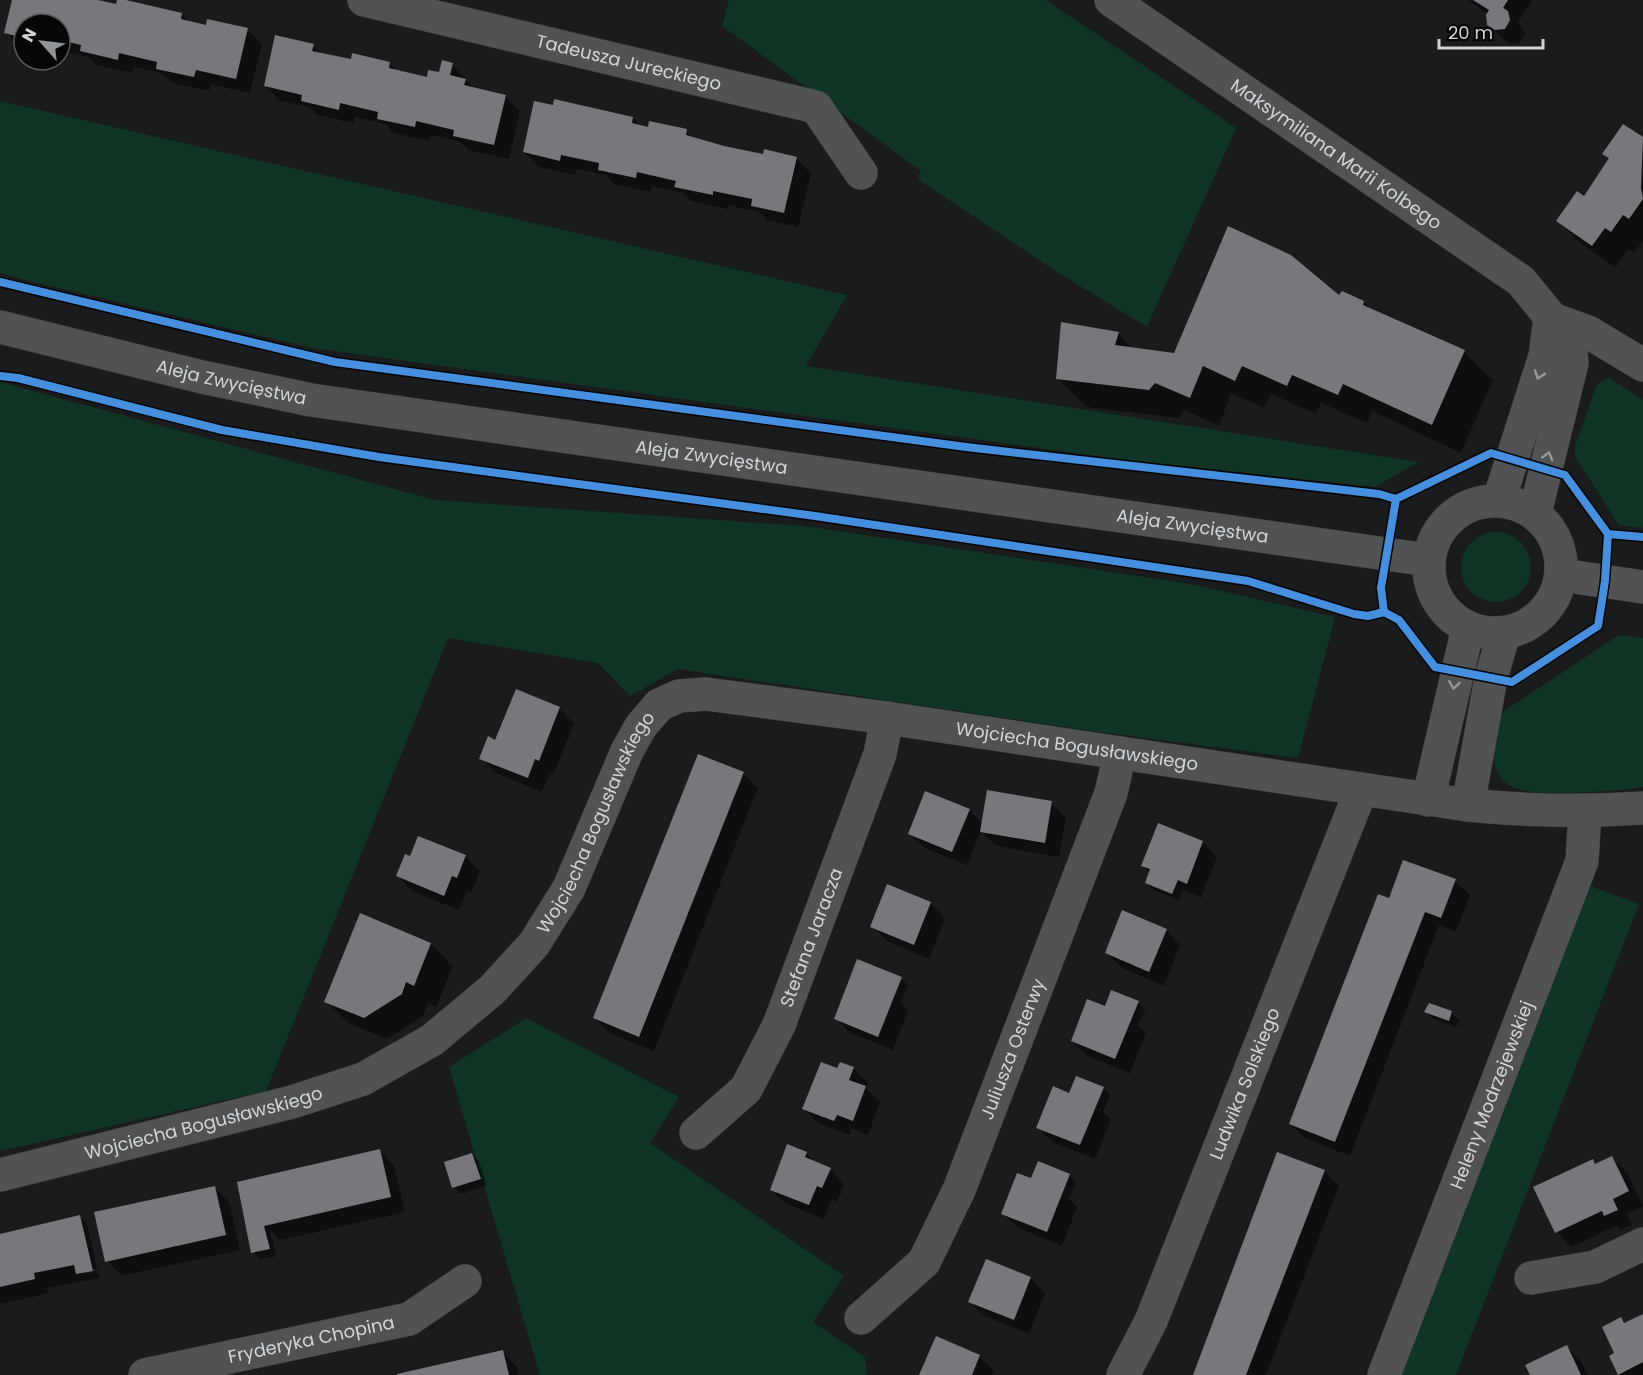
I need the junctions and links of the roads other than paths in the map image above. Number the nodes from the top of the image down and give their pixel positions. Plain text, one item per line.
1 (364, 0) edge
2 (1111, 0) edge
3 (423, 6) edge
4 (861, 173) dead end
5 (1550, 318) junction
6 (0, 327) edge
7 (1643, 365) edge
8 (1499, 500) junction
9 (1534, 513) junction
10 (1428, 560) junction
11 (1561, 575) junction
12 (1643, 586) edge
13 (1468, 628) junction
14 (1504, 633) junction
15 (887, 718) junction
16 (1120, 753) junction
17 (1361, 790) junction
18 (1428, 800) junction
19 (1468, 805) junction
20 (1643, 808) edge
21 (1585, 812) junction
22 (696, 1133) dead end
23 (0, 1175) edge
24 (1643, 1244) edge
25 (1532, 1278) dead end
26 (465, 1281) dead end
27 (861, 1318) dead end
28 (146, 1375) edge
29 (1124, 1375) edge
30 (1384, 1375) edge

1 - 3 street, Tadeusza Jureckiego
2 - 5 street, Maksymiliana Marii Kolbego
3 - 4 street, Tadeusza Jureckiego
5 - 7 street
5 -> 8 street
9 -> 5 street, Maksymiliana Marii Kolbego
6 - 10 street, Aleja Zwycięstwa
8 - 9 street
8 - 10 street
9 - 11 street
10 - 13 street
11 - 12 street
11 - 14 street
13 - 14 street
13 -> 18 street
14 - 19 street
15 - 16 street, Wojciecha Bogusławskiego
15 - 22 street, Stefana Jaracza
15 - 23 street, Wojciecha Bogusławskiego
16 - 17 street, Wojciecha Bogusławskiego
16 - 27 street, Juliusza Osterwy
17 - 18 street, Wojciecha Bogusławskiego
17 - 29 street, Ludwika Solskiego
18 - 19 street, Wojciecha Bogusławskiego
19 - 21 street, Wojciecha Bogusławskiego
20 - 21 street, Wojciecha Bogusławskiego
21 - 30 street, Heleny Modrzejewskiej
24 - 25 street
26 - 28 street, Fryderyka Chopina

